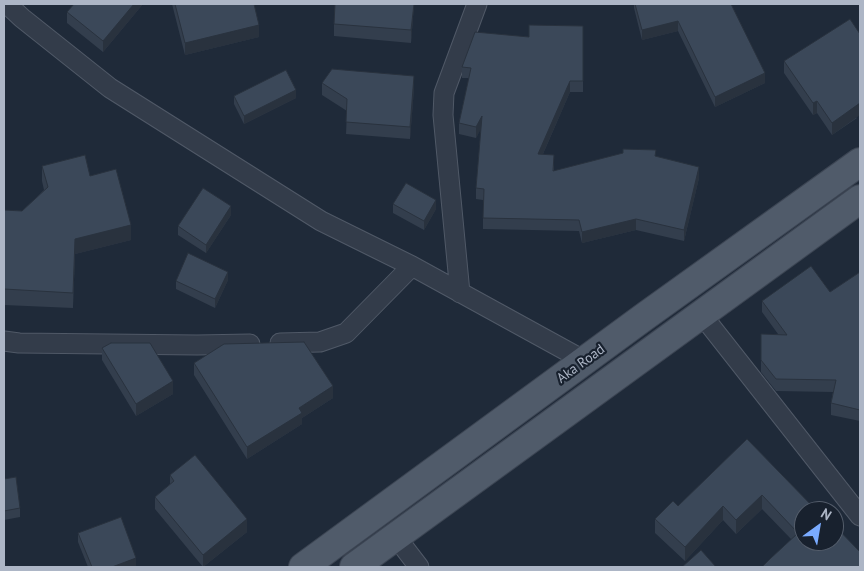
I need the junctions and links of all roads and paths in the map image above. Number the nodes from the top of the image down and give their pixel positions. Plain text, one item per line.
1 (7, 4) edge
2 (477, 4) edge
3 (860, 162) edge
4 (860, 199) edge
5 (412, 266) junction
6 (460, 293) junction
7 (702, 315) junction
8 (4, 341) edge
9 (585, 360) junction
10 (860, 516) edge
11 (396, 537) junction
12 (303, 567) edge
13 (354, 567) edge
14 (419, 567) edge

1 - 5 street
2 - 6 street
3 - 9 main road, Aka Road
4 - 7 main road
5 - 6 street
5 - 8 street
6 - 9 street
7 - 10 street
7 - 11 main road
9 - 12 main road, Aka Road
11 - 13 main road
11 - 14 street

